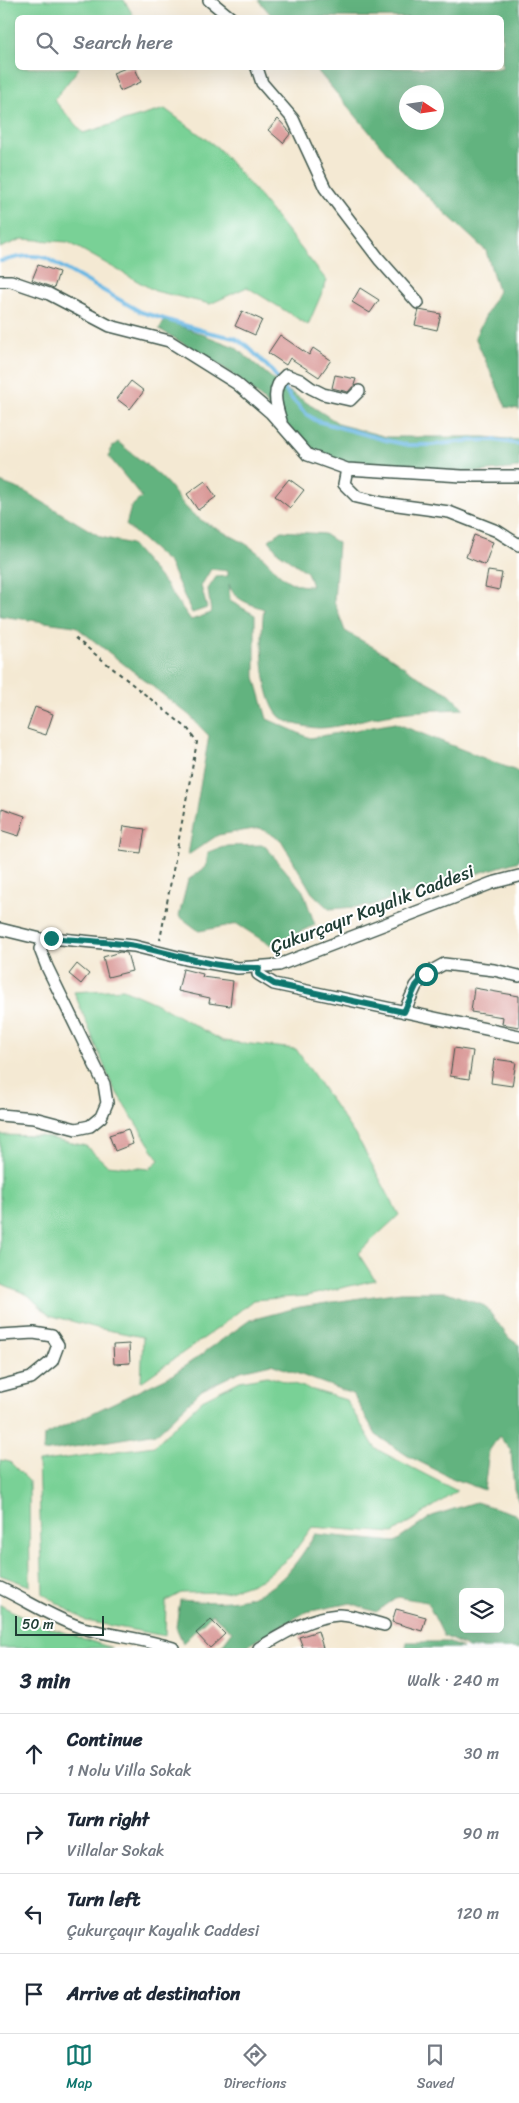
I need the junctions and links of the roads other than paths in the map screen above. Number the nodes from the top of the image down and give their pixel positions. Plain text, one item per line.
1 (210, 0) edge
2 (228, 15) edge
3 (258, 70) edge
4 (0, 281) edge
5 (418, 303) dead end
6 (359, 391) dead end
7 (282, 426) junction
8 (347, 469) junction
9 (519, 476) edge
10 (519, 545) edge
11 (519, 876) edge
12 (0, 929) edge
13 (45, 940) junction
14 (259, 968) junction
15 (519, 976) edge
16 (404, 1012) junction
17 (519, 1036) edge
18 (0, 1115) edge
19 (0, 1335) edge
20 (0, 1386) edge
21 (0, 1588) edge
22 (384, 1626) dead end
23 (173, 1648) edge
24 (259, 1648) edge

1 - 2 street
3 - 5 street
4 - 7 street
6 - 7 street
7 - 8 street
8 - 9 street
8 - 10 street
11 - 14 street, Çukurçayır Kayalık Caddesi
12 - 13 street, Çukurçayır Kayalık Caddesi
13 - 14 street, Çukurçayır Kayalık Caddesi
13 - 18 street
14 - 16 street
15 - 16 street
16 - 17 street
19 - 20 street
21 - 23 street
22 - 24 street

